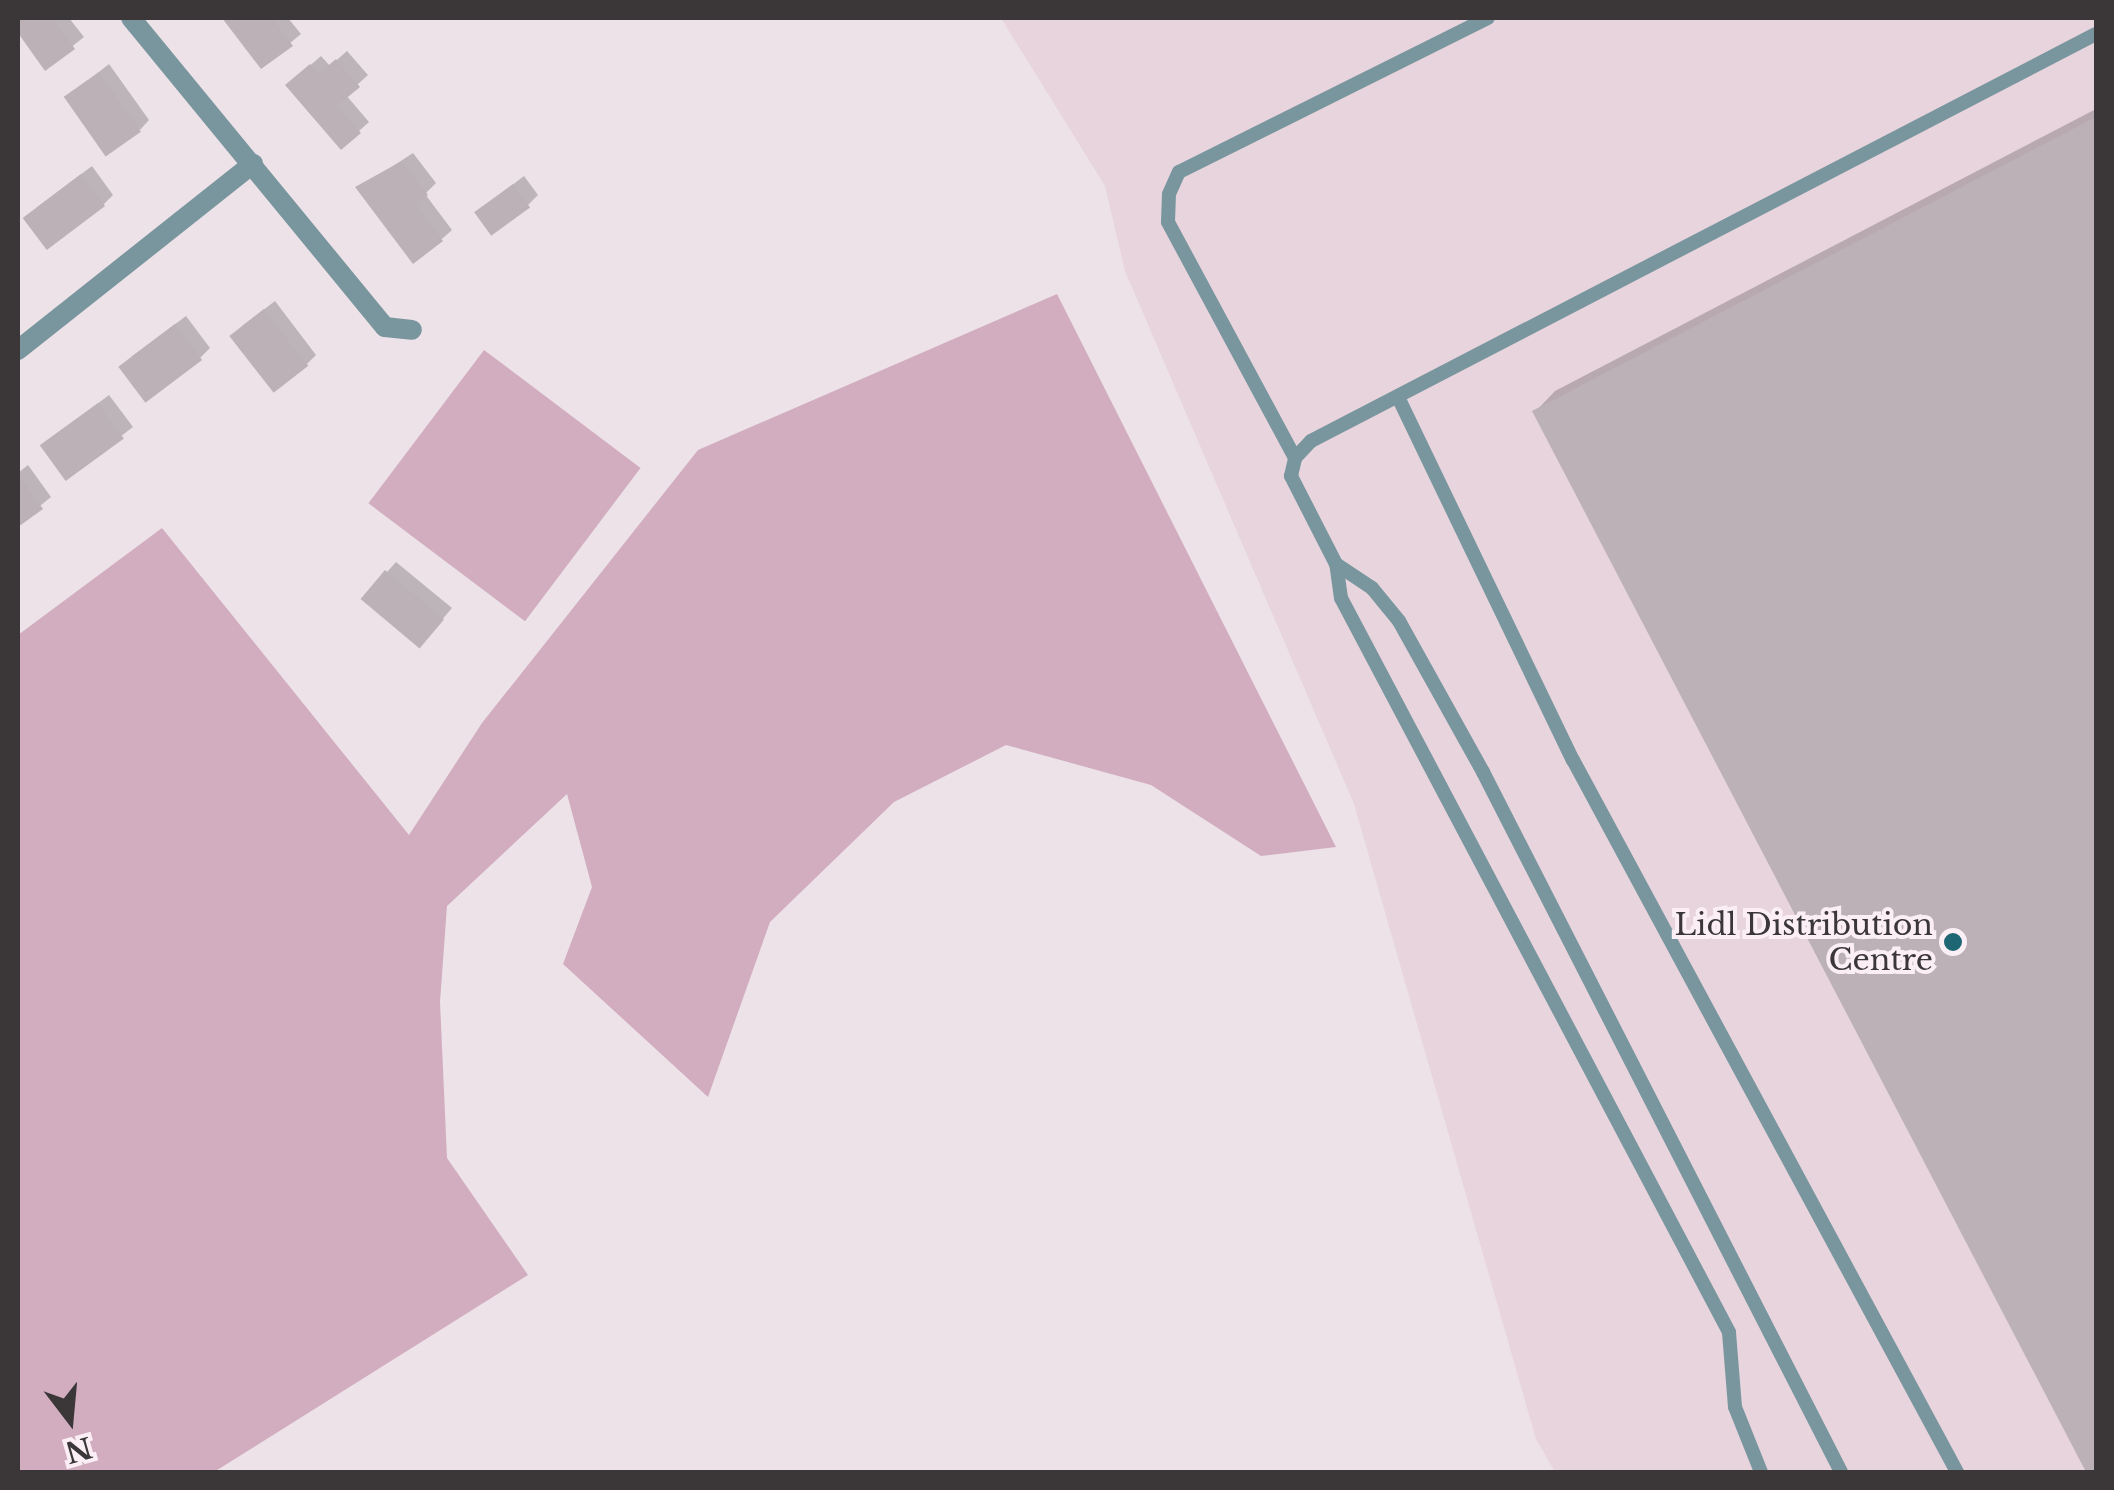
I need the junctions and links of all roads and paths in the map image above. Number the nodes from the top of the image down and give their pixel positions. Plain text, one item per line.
1 (131, 18) edge
2 (1488, 18) edge
3 (2096, 34) edge
4 (253, 164) junction
5 (412, 330) dead end
6 (18, 350) edge
7 (1398, 397) junction
8 (1295, 458) junction
9 (1336, 564) junction
10 (1761, 1472) edge
11 (1841, 1472) edge
12 (1956, 1472) edge

1 - 4 street
2 - 8 lane
3 - 7 lane
4 - 5 street
4 - 6 street
7 - 8 lane
7 - 12 lane
8 - 9 lane
9 - 10 lane
9 - 11 lane

